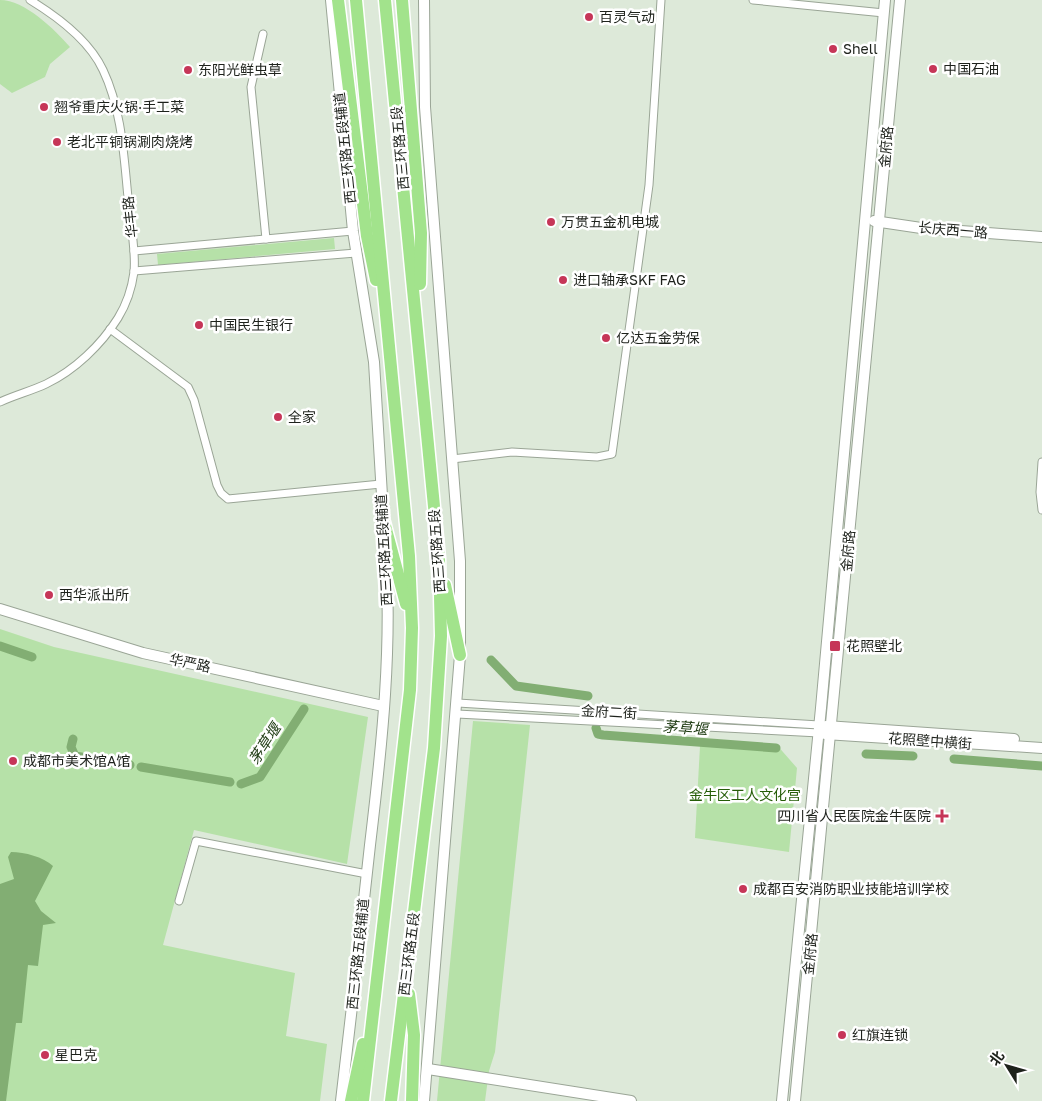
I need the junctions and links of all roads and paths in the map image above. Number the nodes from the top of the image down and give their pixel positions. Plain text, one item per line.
1 (30, 0) edge
2 (331, 0) edge
3 (338, 0) edge
4 (356, 0) edge
5 (386, 0) edge
6 (402, 0) edge
7 (424, 0) edge
8 (661, 0) edge
9 (753, 0) edge
10 (885, 0) edge
11 (900, 0) edge
12 (884, 13) junction
13 (263, 34) dead end
14 (865, 220) junction
15 (879, 221) junction
16 (353, 231) junction
17 (1042, 237) edge
18 (266, 239) junction
19 (134, 251) junction
20 (356, 253) junction
21 (134, 271) junction
22 (110, 330) junction
23 (389, 340) junction
24 (418, 341) junction
25 (0, 402) edge
26 (452, 459) junction
27 (1042, 462) edge
28 (381, 484) junction
29 (1042, 510) edge
30 (384, 522) junction
31 (440, 558) junction
32 (0, 609) edge
33 (412, 628) junction
34 (460, 656) junction
35 (383, 706) junction
36 (457, 708) junction
37 (819, 729) junction
38 (831, 730) junction
39 (1042, 742) edge
40 (1042, 748) edge
41 (367, 874) junction
42 (179, 901) dead end
43 (406, 975) junction
44 (370, 1023) junction
45 (428, 1069) junction
46 (341, 1101) edge
47 (351, 1101) edge
48 (363, 1101) edge
49 (391, 1101) edge
50 (412, 1101) edge
51 (424, 1101) edge
52 (630, 1101) edge
53 (782, 1101) edge
54 (794, 1101) edge

1 - 19 street, 华丰路
2 - 16 street, 西三环路五段辅道
3 - 23 highway
4 - 23 highway, 西三环路五段
5 - 24 highway, 西三环路五段
6 - 24 highway
7 - 26 street
8 - 26 street
9 - 12 street
10 - 12 street, 金府路
11 - 15 street, 金府路
12 - 14 street, 金府路
13 - 18 street
14 - 15 street, 长庆西一路
14 - 37 street, 金府路
15 - 17 street, 长庆西一路
15 - 38 street, 金府路
16 - 18 street
16 - 20 street, 西三环路五段辅道
18 - 19 street
19 - 21 street, 华丰路
20 - 21 street
20 - 28 street, 西三环路五段辅道
21 - 22 street, 华丰路
22 - 25 street, 华丰路
22 - 28 street
23 - 33 highway, 西三环路五段
24 - 31 highway, 西三环路五段
26 - 34 street
27 - 29 street
28 - 30 street, 西三环路五段辅道
30 - 33 highway
30 - 35 street, 西三环路五段辅道
31 - 34 highway
31 - 43 highway, 西三环路五段
32 - 35 street, 华严路
33 - 44 highway, 西三环路五段
34 - 36 street
35 - 41 street, 西三环路五段辅道
36 - 37 street, 金府二街
36 - 37 street, 金府二街
36 - 45 street
37 - 38 street, 花照壁中横街
37 - 53 street, 金府路
38 - 39 street, 花照壁中横街
38 - 40 street, 花照壁中横街
38 - 54 street, 金府路
41 - 42 street
41 - 46 street, 西三环路五段辅道
43 - 49 highway, 西三环路五段
43 - 50 highway
44 - 47 highway
44 - 48 highway, 西三环路五段
45 - 51 street
45 - 52 street

